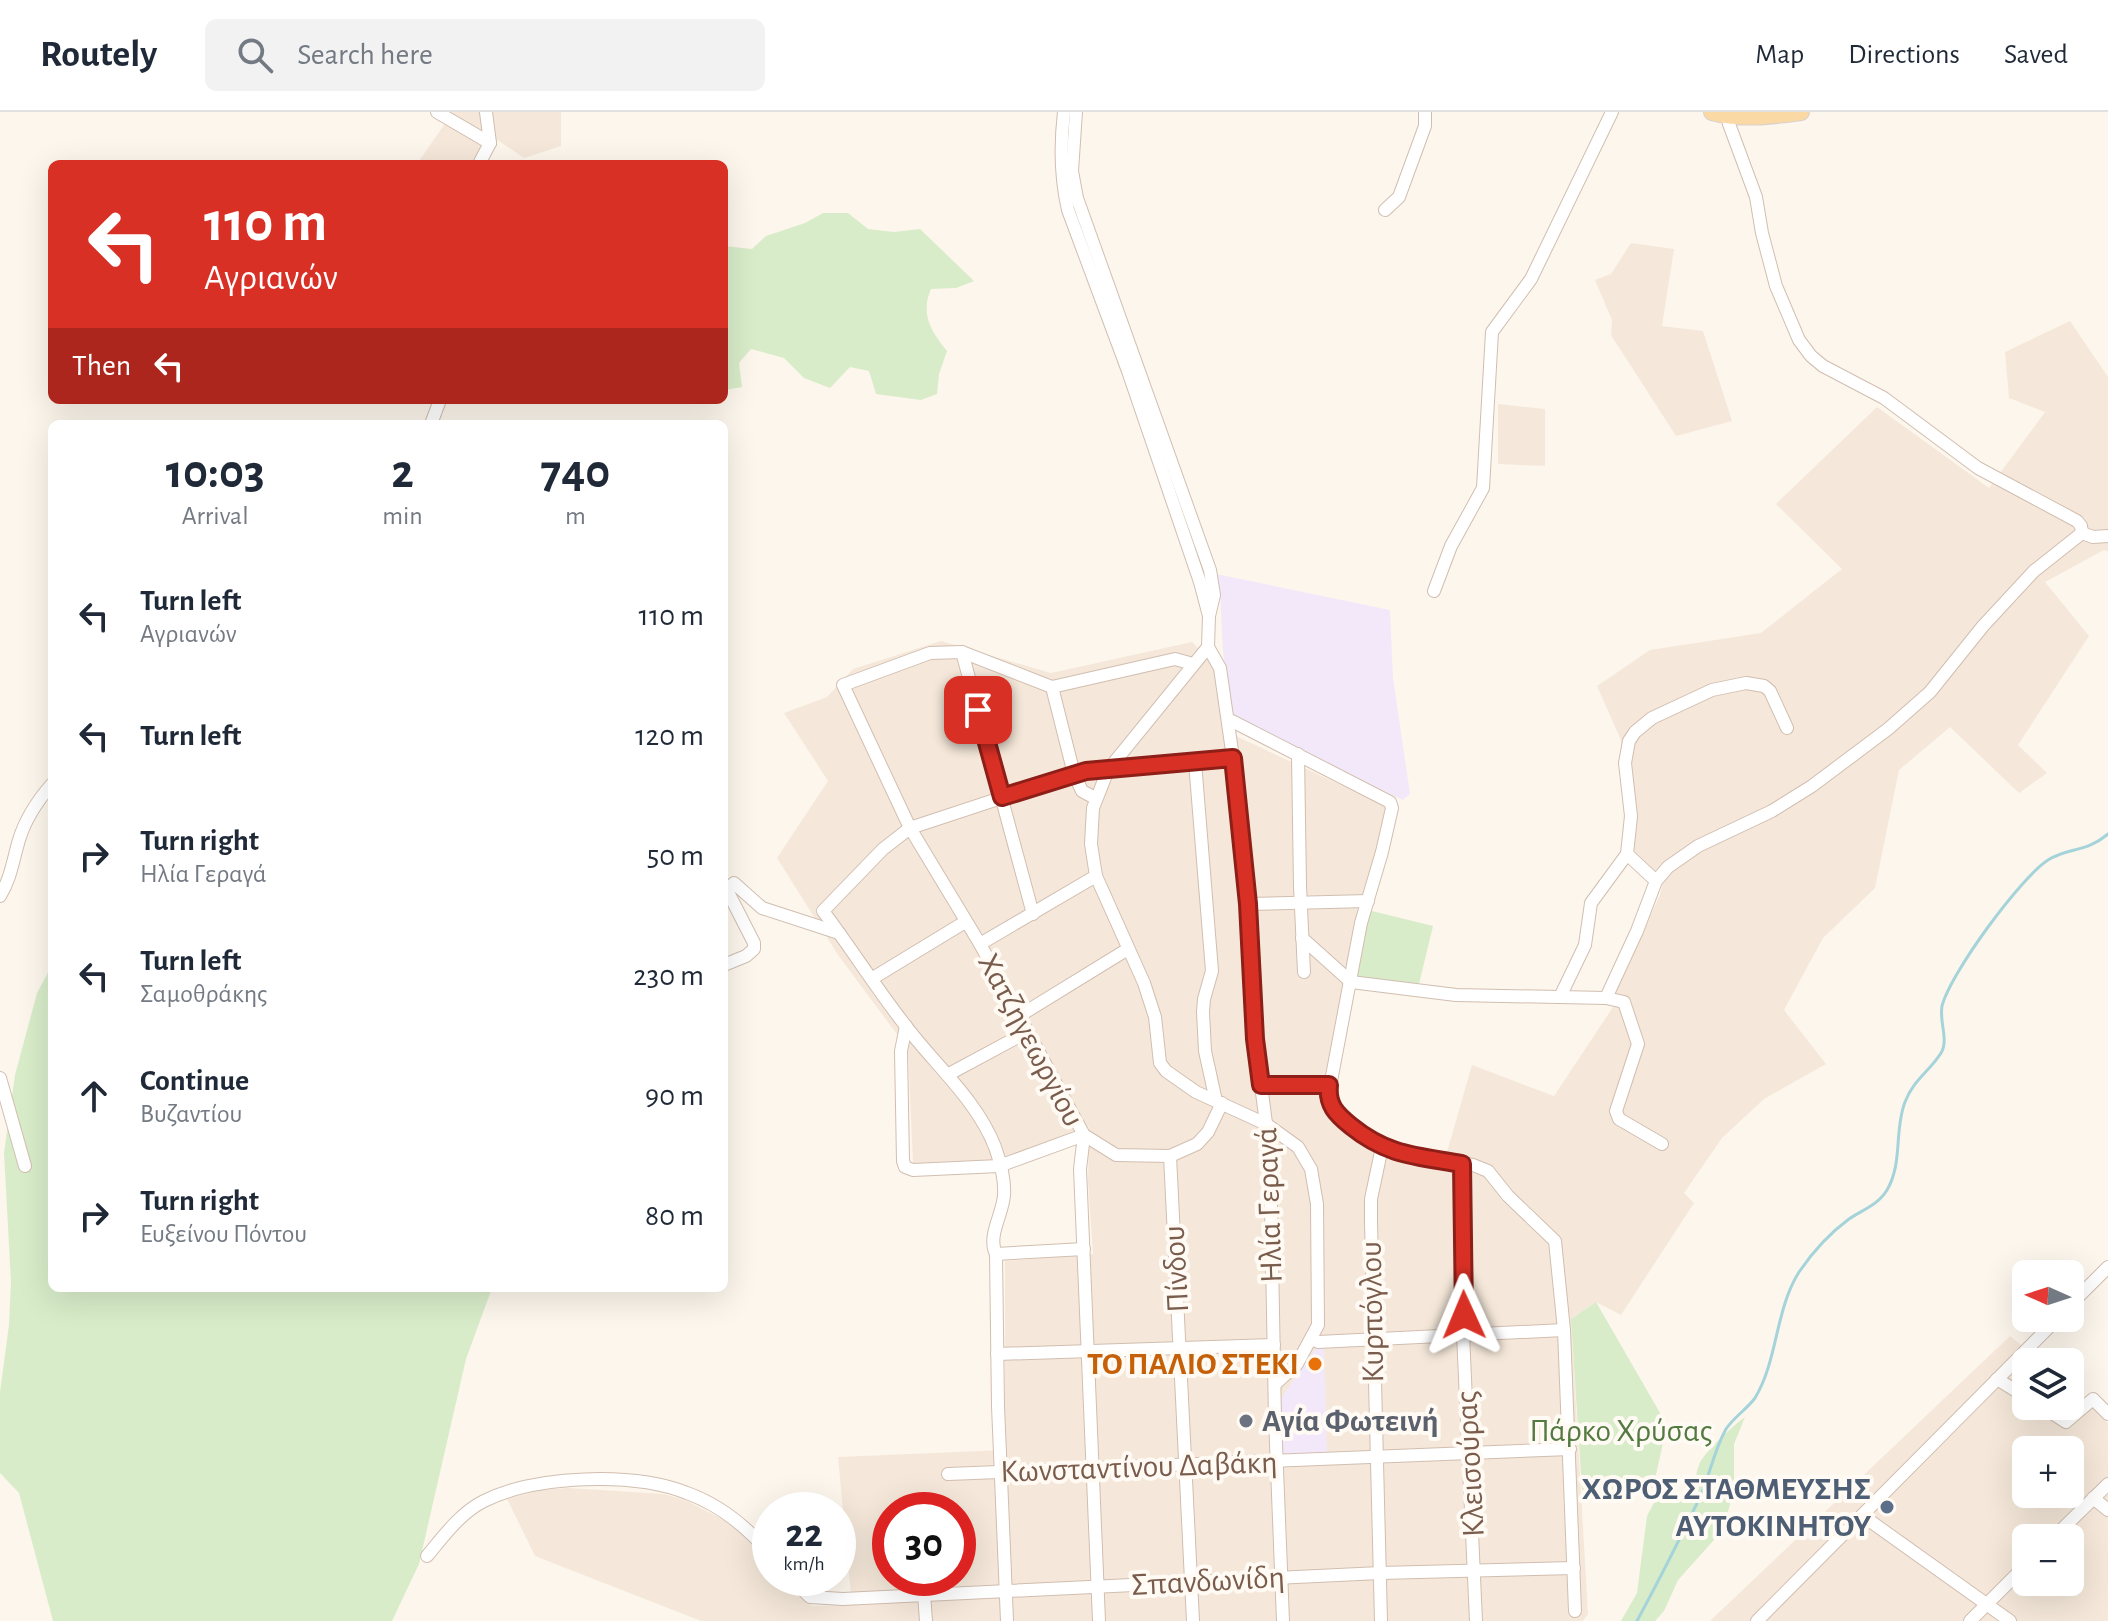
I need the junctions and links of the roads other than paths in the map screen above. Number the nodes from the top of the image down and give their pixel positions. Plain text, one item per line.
1 (437, 112) edge
2 (486, 112) edge
3 (1064, 112) edge
4 (1076, 112) edge
5 (1425, 112) edge
6 (1612, 112) edge
7 (1801, 112) edge
8 (1722, 113) edge
9 (490, 143) junction
10 (481, 160) edge
11 (1385, 210) dead end
12 (2082, 533) junction
13 (2108, 536) edge
14 (1434, 591) dead end
15 (1209, 616) junction
16 (1208, 647) junction
17 (962, 652) junction
18 (1193, 664) junction
19 (1052, 687) junction
20 (1228, 719) junction
21 (1787, 728) dead end
22 (1298, 754) junction
23 (1233, 758) junction
24 (1195, 762) junction
25 (1108, 770) junction
26 (1074, 774) junction
27 (48, 790) edge
28 (1002, 797) junction
29 (1095, 798) junction
30 (910, 828) junction
31 (1627, 854) junction
32 (1096, 876) junction
33 (1656, 881) junction
34 (728, 889) edge
35 (728, 889) edge
36 (0, 896) edge
37 (1368, 901) junction
38 (1300, 903) junction
39 (1248, 904) junction
40 (1033, 914) junction
41 (965, 922) junction
42 (839, 933) junction
43 (1302, 938) junction
44 (980, 944) junction
45 (1128, 949) junction
46 (728, 963) edge
47 (1304, 972) dead end
48 (873, 978) junction
49 (1351, 982) junction
50 (1560, 997) junction
51 (1606, 998) junction
52 (1019, 1016) junction
53 (906, 1026) junction
54 (1027, 1032) junction
55 (949, 1074) junction
56 (0, 1078) edge
57 (1261, 1085) junction
58 (1329, 1085) junction
59 (1219, 1102) junction
60 (1266, 1124) junction
61 (1084, 1135) junction
62 (1662, 1144) dead end
63 (1382, 1147) junction
64 (1170, 1156) junction
65 (1462, 1164) junction
66 (25, 1166) dead end
67 (999, 1166) junction
68 (1084, 1249) junction
69 (996, 1254) junction
70 (2108, 1267) edge
71 (2084, 1291) edge
72 (1564, 1330) junction
73 (2044, 1332) edge
74 (1463, 1334) junction
75 (1312, 1339) junction
76 (1372, 1339) junction
77 (1274, 1345) junction
78 (1180, 1347) junction
79 (1088, 1350) junction
80 (997, 1354) junction
81 (1997, 1379) junction
82 (1275, 1384) junction
83 (2012, 1388) edge
84 (2084, 1407) edge
85 (2108, 1414) edge
86 (1570, 1449) junction
87 (1469, 1452) junction
88 (1376, 1458) junction
89 (1276, 1462) junction
90 (1186, 1464) junction
91 (1093, 1468) junction
92 (1000, 1471) junction
93 (948, 1474) dead end
94 (2108, 1484) edge
95 (2093, 1498) junction
96 (2108, 1510) edge
97 (1863, 1516) junction
98 (2067, 1524) edge
99 (752, 1532) edge
100 (427, 1556) dead end
101 (1574, 1568) junction
102 (1475, 1571) junction
103 (1380, 1573) junction
104 (1281, 1578) junction
105 (2012, 1579) edge
106 (1191, 1581) junction
107 (1098, 1586) junction
108 (1007, 1589) junction
109 (976, 1591) edge
110 (809, 1596) edge
111 (892, 1596) edge
112 (924, 1596) edge
113 (1987, 1605) junction
114 (1575, 1611) dead end
115 (926, 1621) edge
116 (1007, 1621) edge
117 (1099, 1621) edge
118 (1193, 1621) edge
119 (1283, 1621) edge
120 (1381, 1621) edge
121 (1476, 1621) edge
122 (1757, 1621) edge
123 (1970, 1621) edge
124 (2010, 1621) edge

1 - 9 street
2 - 9 street
3 - 15 street
4 - 15 street
5 - 11 street
6 - 14 street
7 - 8 main road
8 - 12 street
9 - 10 street
12 - 13 street
12 - 33 street
15 - 16 street
16 - 18 street
16 - 20 street, Ηλία Γεραγά
17 - 19 street
17 - 28 street
17 - 30 street, Χατζηγεωργίου
18 - 19 street
18 - 25 street
19 - 26 street
20 - 22 street
20 - 23 street, Ηλία Γεραγά
21 - 31 street
22 - 37 street
22 - 38 street
23 - 24 street
23 - 39 street, Ηλία Γεραγά
24 - 25 street
24 - 59 street
25 - 26 street
25 - 29 street
26 - 28 street
26 - 29 street
27 - 36 street
28 - 30 street
28 - 40 street
29 - 32 street
30 - 41 street, Χατζηγεωργίου
30 - 42 street
31 - 33 street
31 - 50 street
32 - 40 street
32 - 45 street
33 - 51 street
34 - 46 street
35 - 42 street
37 - 38 street
37 - 49 street
38 - 39 street
38 - 43 street
39 - 57 street, Ηλία Γεραγά
40 - 44 street
41 - 44 street, Χατζηγεωργίου
41 - 48 street
42 - 48 street
43 - 47 street
43 - 49 street
44 - 52 street, Χατζηγεωργίου
45 - 52 street
45 - 59 street
48 - 53 street
49 - 50 street
49 - 58 street
50 - 51 street
51 - 62 street
52 - 54 street, Χατζηγεωργίου
53 - 55 street
53 - 67 street
54 - 55 street
54 - 61 street, Χατζηγεωργίου
55 - 67 street
56 - 66 street
57 - 58 street
57 - 60 street, Ηλία Γεραγά
58 - 63 street
59 - 60 street
59 - 64 street
60 - 75 street
60 - 77 street, Ηλία Γεραγά
61 - 64 street
61 - 67 street
61 - 68 street, Χατζηγεωργίου
63 - 65 street
63 - 76 street, Κυρπόγλου
64 - 78 street, Πίνδου
65 - 72 street
65 - 74 street, Κλεισούρας
67 - 69 street
68 - 69 street
68 - 79 street, Χατζηγεωργίου
69 - 80 street
70 - 71 street
72 - 74 street
72 - 86 street
73 - 81 street
74 - 76 street
74 - 87 street, Κλεισούρας
75 - 76 street
75 - 82 street
76 - 88 street, Κυρπόγλου
77 - 78 street
77 - 82 street, Ηλία Γεραγά
78 - 79 street
78 - 90 street, Πίνδου
79 - 80 street
79 - 91 street, Χατζηγεωργίου
80 - 92 street
81 - 83 street
81 - 97 street
82 - 89 street, Ηλία Γεραγά
84 - 85 street
86 - 87 street, Κωνσταντίνου Δαβάκη
86 - 101 street
87 - 88 street, Κωνσταντίνου Δαβάκη
87 - 102 street, Κλεισούρας
88 - 89 street, Κωνσταντίνου Δαβάκη
88 - 103 street, Κυρπόγλου
89 - 90 street, Κωνσταντίνου Δαβάκη
89 - 104 street, Ηλία Γεραγά
90 - 91 street, Κωνσταντίνου Δαβάκη
90 - 106 street, Πίνδου
91 - 92 street, Κωνσταντίνου Δαβάκη
91 - 107 street, Χατζηγεωργίου
92 - 93 street, Κωνσταντίνου Δαβάκη
92 - 108 street
94 - 95 street
95 - 96 street
95 - 98 street
97 - 113 street
97 - 122 street
99 - 100 street
101 - 102 street, Σπανδωνίδη
101 - 114 street
102 - 103 street, Σπανδωνίδη
102 - 121 street, Κλεισούρας
103 - 104 street, Σπανδωνίδη
103 - 120 street, Κυρπόγλου
104 - 106 street, Σπανδωνίδη
104 - 119 street, Ηλία Γεραγά
105 - 113 street
106 - 107 street, Σπανδωνίδη
106 - 118 street, Πίνδου
107 - 108 street, Σπανδωνίδη
107 - 117 street, Χατζηγεωργίου
108 - 109 street, Σπανδωνίδη
108 - 116 street
110 - 111 street, Σπανδωνίδη
112 - 115 street
113 - 123 street
113 - 124 street

